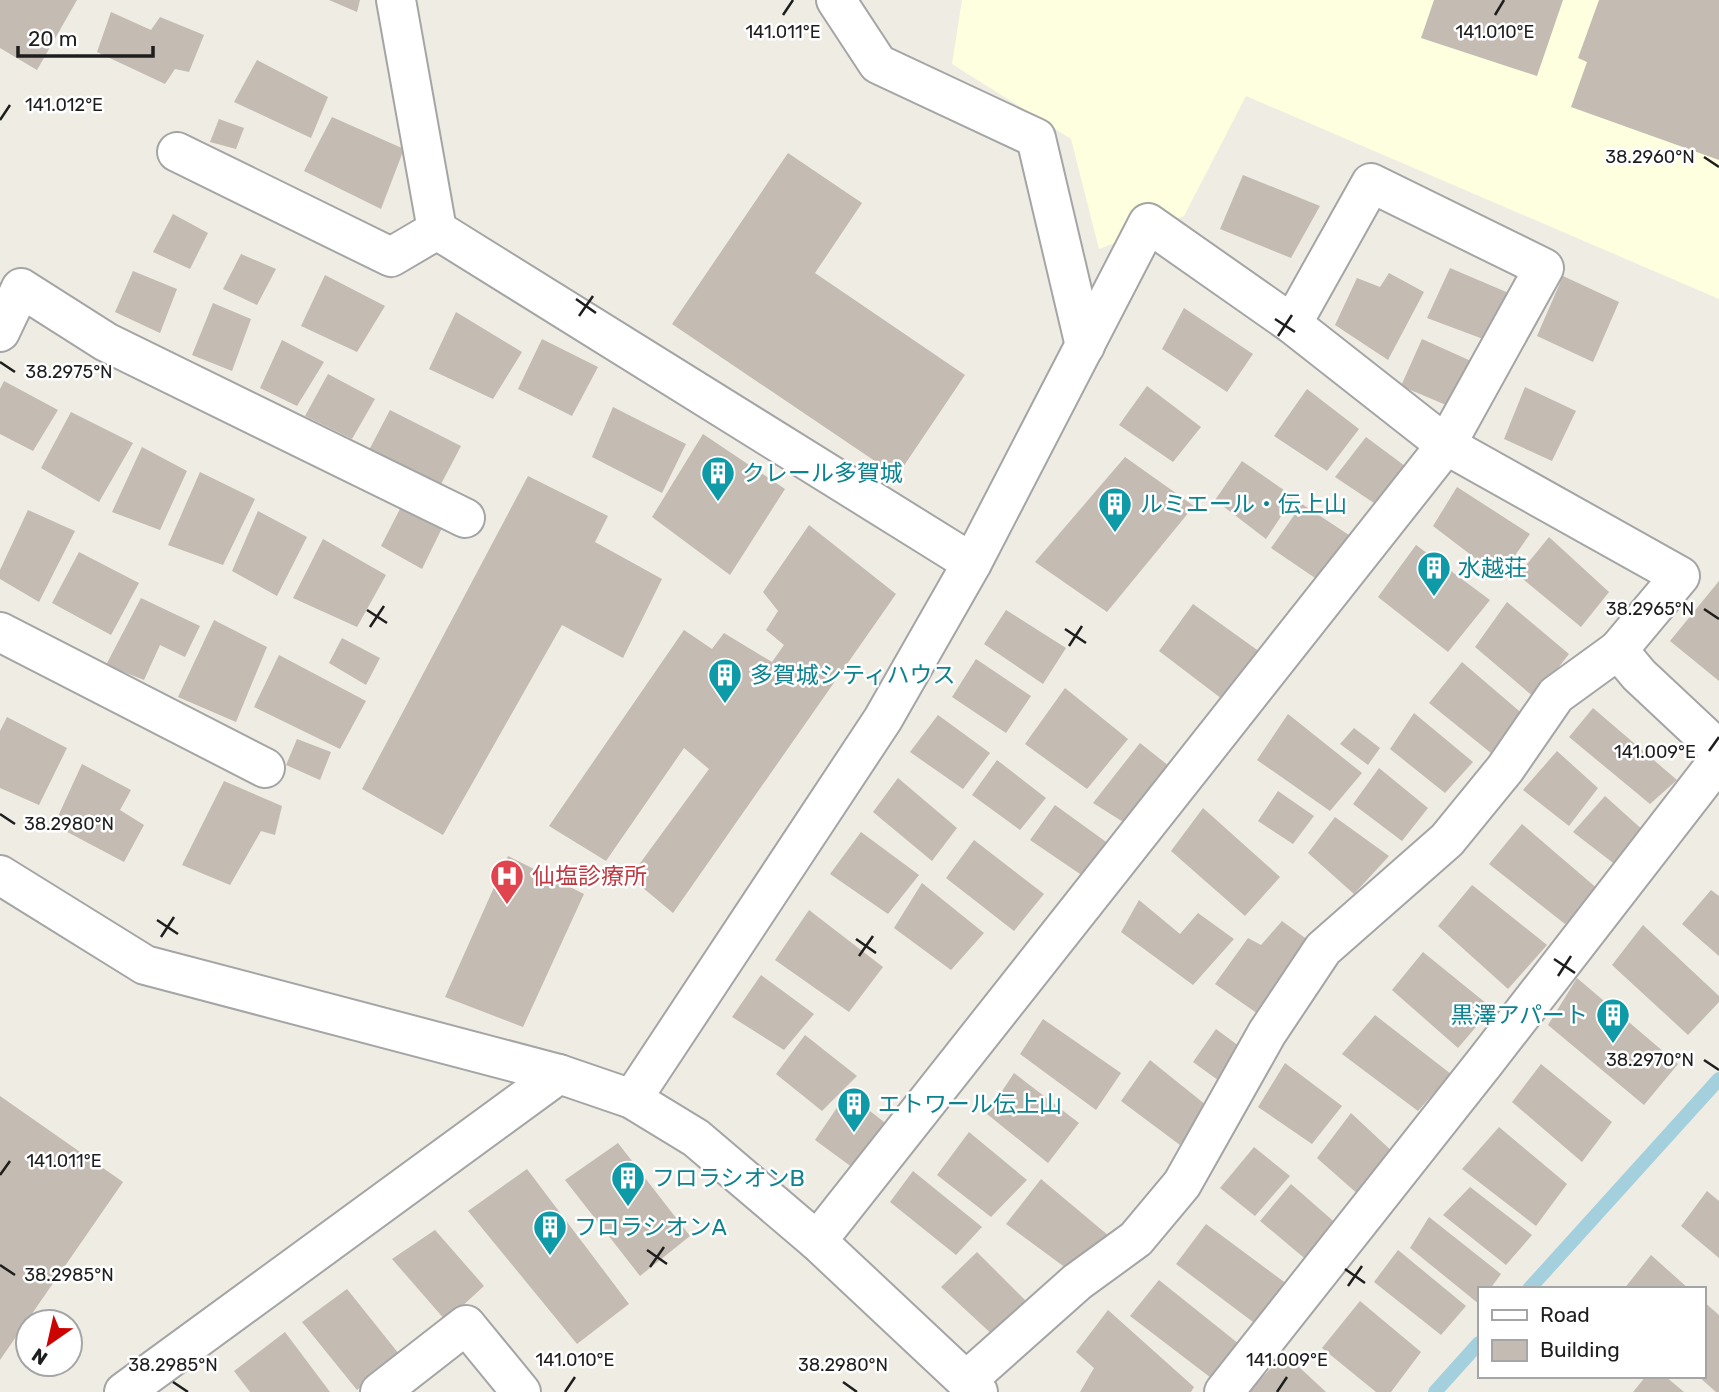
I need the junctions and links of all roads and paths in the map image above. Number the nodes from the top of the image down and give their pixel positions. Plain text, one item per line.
1 (396, 0) edge
2 (836, 0) edge
3 (177, 152) dead end
4 (437, 230) junction
5 (10, 277) edge
6 (1292, 324) junction
7 (0, 332) edge
8 (1084, 346) junction
9 (1446, 445) junction
10 (465, 518) dead end
11 (972, 564) junction
12 (0, 632) edge
13 (1618, 650) junction
14 (1719, 750) edge
15 (1719, 760) edge
16 (265, 768) dead end
17 (0, 875) edge
18 (559, 1074) junction
19 (632, 1098) junction
20 (817, 1241) junction
21 (972, 1387) edge
22 (124, 1392) edge
23 (380, 1392) edge
24 (521, 1392) edge
25 (1224, 1392) edge

1 - 4 street
2 - 8 street
3 - 4 street
4 - 11 street
5 - 7 street
5 - 10 street
6 - 8 street
6 - 9 street
6 - 9 street
8 - 11 street
9 - 13 street
9 - 20 street
11 - 19 street
12 - 16 street
13 - 14 street
13 - 21 street
15 - 25 street
17 - 18 street
18 - 19 street
18 - 22 street
19 - 20 street
20 - 21 street
23 - 24 street

